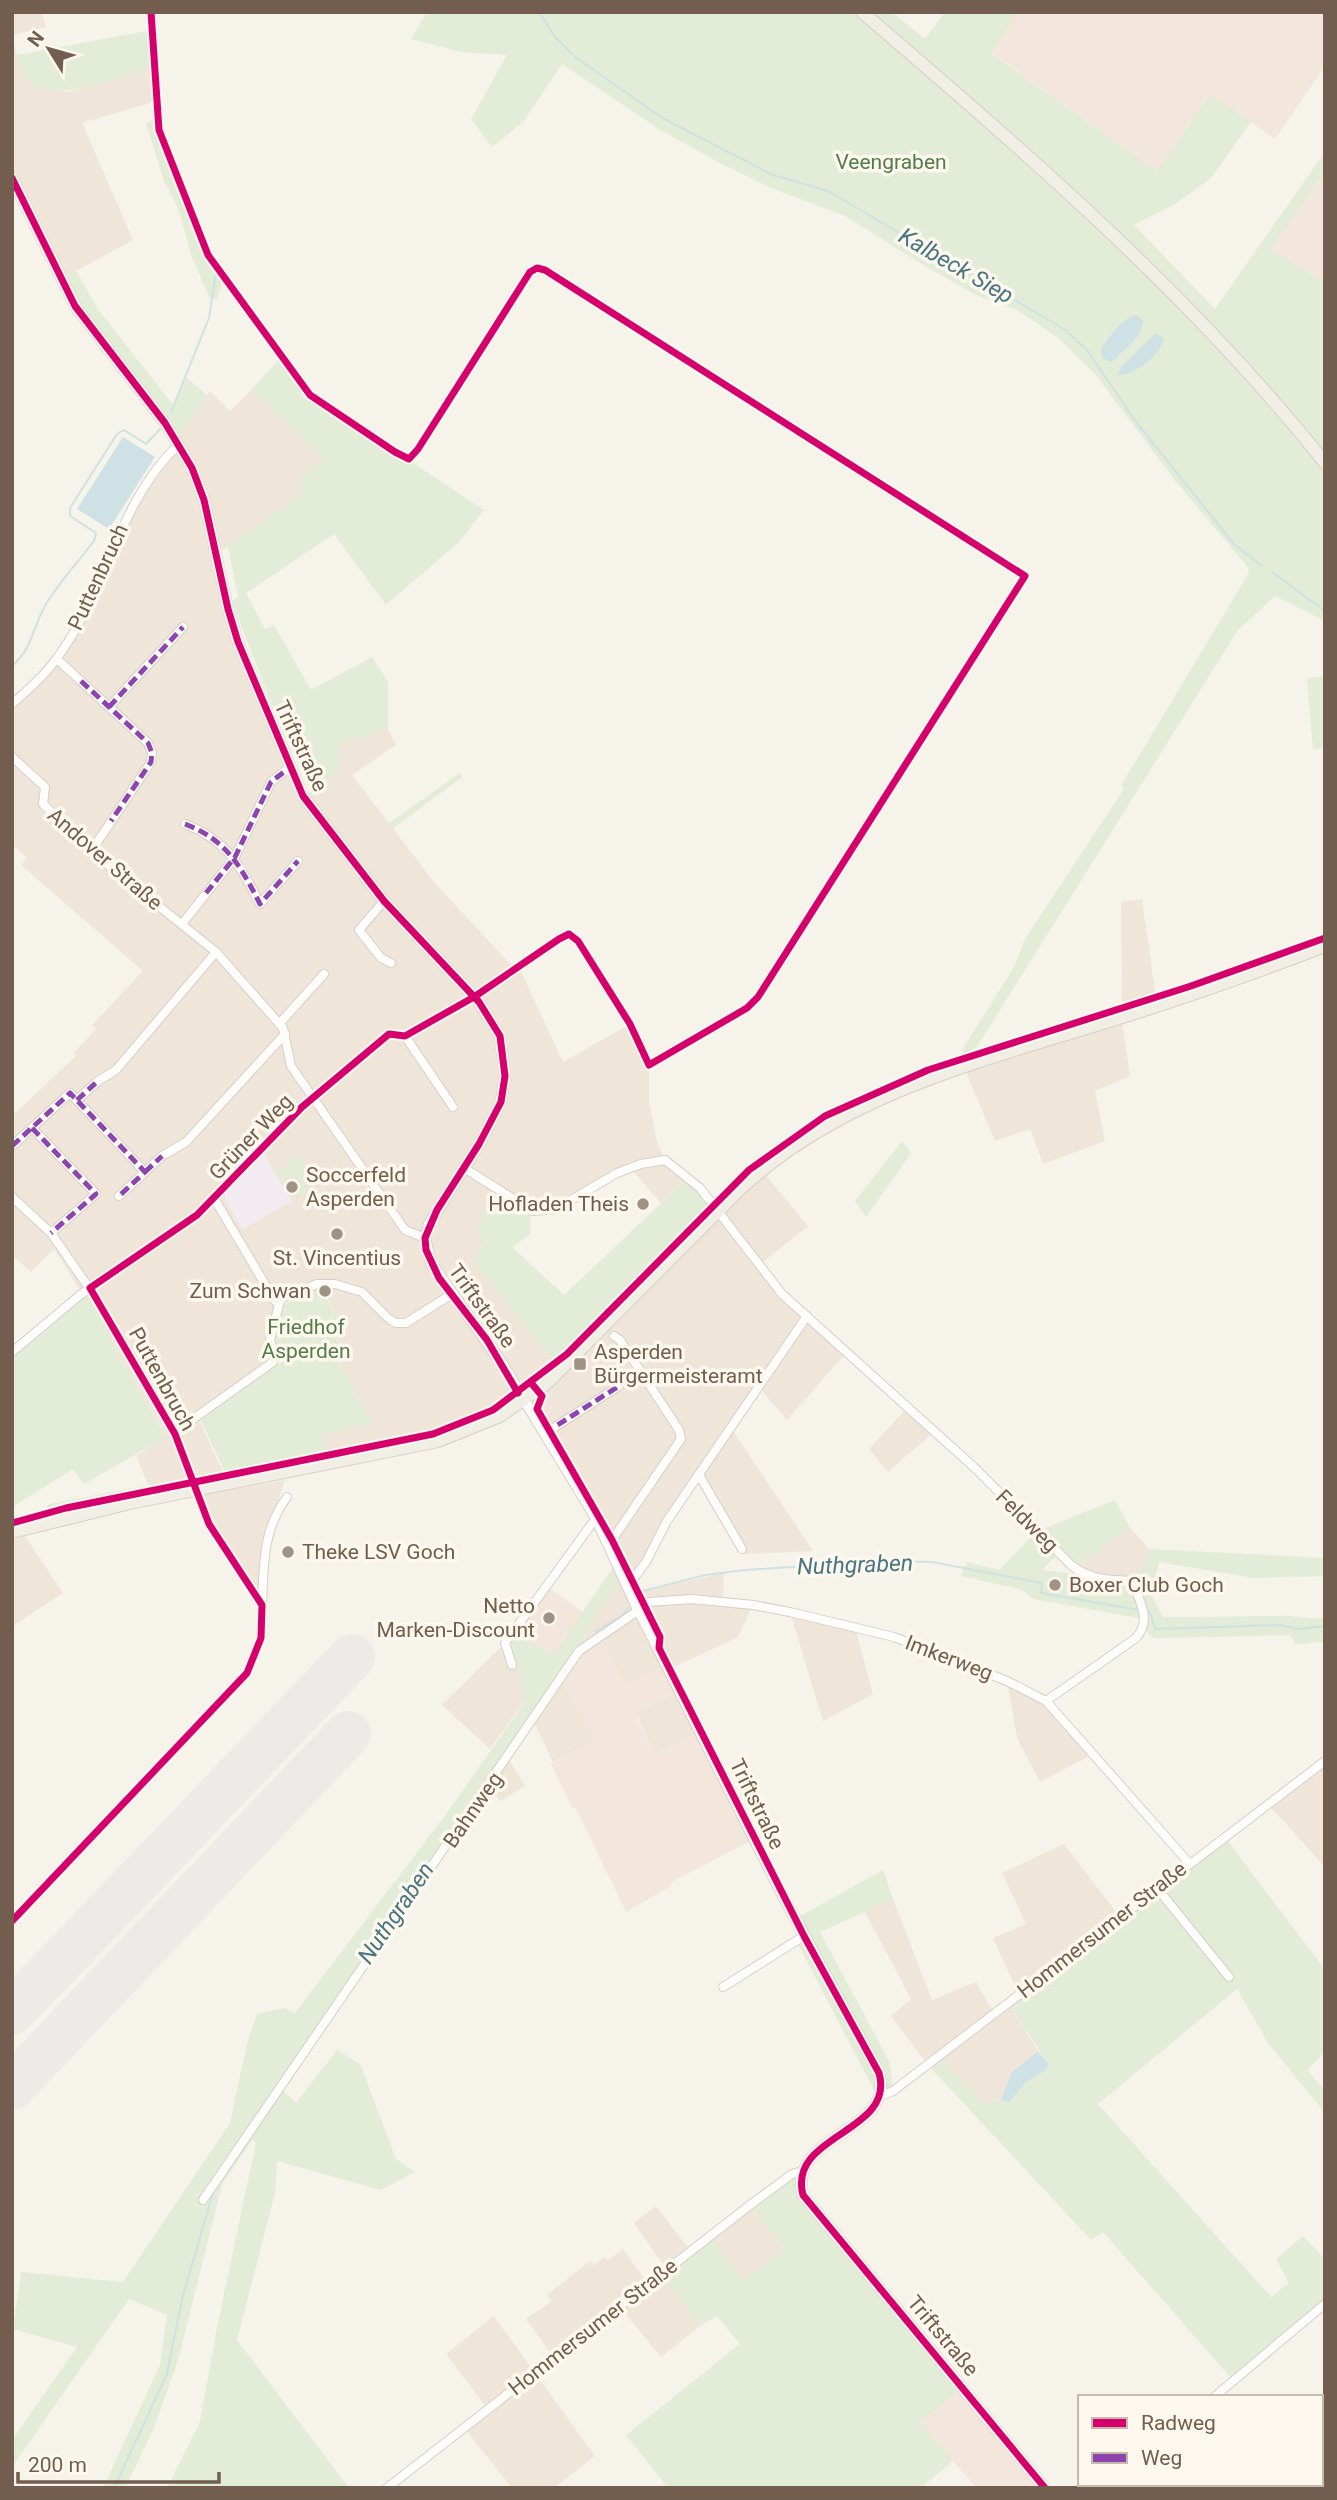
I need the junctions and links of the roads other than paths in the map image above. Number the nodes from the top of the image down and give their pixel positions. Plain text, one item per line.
1 (862, 12) edge
2 (12, 178) edge
3 (178, 445) junction
4 (1325, 463) edge
5 (183, 627) dead end
6 (57, 659) junction
7 (12, 704) edge
8 (109, 706) junction
9 (12, 757) edge
10 (289, 768) junction
11 (186, 824) dead end
12 (92, 849) junction
13 (235, 857) junction
14 (298, 860) dead end
15 (384, 901) junction
16 (182, 924) junction
17 (1325, 946) edge
18 (216, 951) junction
19 (391, 964) dead end
20 (324, 974) dead end
21 (474, 997) junction
22 (279, 1024) junction
23 (285, 1034) junction
24 (405, 1036) junction
25 (314, 1098) junction
26 (77, 1100) junction
27 (453, 1107) dead end
28 (32, 1128) junction
29 (12, 1146) edge
30 (464, 1168) junction
31 (145, 1172) junction
32 (120, 1196) dead end
33 (12, 1197) edge
34 (215, 1199) junction
35 (717, 1211) junction
36 (51, 1233) junction
37 (425, 1238) junction
38 (90, 1288) junction
39 (452, 1294) junction
40 (280, 1300) junction
41 (807, 1316) junction
42 (614, 1336) dead end
43 (12, 1352) edge
44 (619, 1386) dead end
45 (523, 1402) junction
46 (171, 1428) junction
47 (544, 1434) junction
48 (699, 1475) junction
49 (197, 1490) junction
50 (286, 1497) dead end
51 (596, 1518) junction
52 (12, 1532) edge
53 (608, 1546) junction
54 (742, 1549) dead end
55 (625, 1582) junction
56 (637, 1606) junction
57 (512, 1665) dead end
58 (1046, 1701) junction
59 (1325, 1761) edge
60 (1189, 1863) junction
61 (1157, 1888) junction
62 (804, 1936) junction
63 (1229, 1977) dead end
64 (723, 1987) dead end
65 (879, 2097) junction
66 (802, 2171) junction
67 (203, 2200) dead end
68 (1325, 2304) edge
69 (1216, 2395) edge
70 (387, 2488) edge
71 (1045, 2488) edge

1 - 4 main road
2 - 3 street, Triftstraße
3 - 6 street, Puttenbruch
3 - 10 street, Triftstraße
5 - 8 street
6 - 7 street, Puttenbruch
6 - 8 street
8 - 12 street
9 - 12 street, Andover Straße
10 - 13 street
10 - 15 street, Triftstraße
11 - 13 street
12 - 16 street, Andover Straße
13 - 14 street
13 - 16 street
15 - 19 street
15 - 21 street, Triftstraße
16 - 18 street, Andover Straße
17 - 35 main road
18 - 22 street, Andover Straße
18 - 26 street
20 - 22 street
21 - 24 street, Grüner Weg
21 - 30 street, Triftstraße
22 - 23 street, Andover Straße
23 - 25 street, Andover Straße
23 - 31 street
24 - 25 street, Grüner Weg
24 - 27 street
25 - 34 street, Grüner Weg
25 - 37 street, Andover Straße
26 - 28 street
26 - 31 street
28 - 29 street
28 - 36 street
30 - 35 street, Feldweg
30 - 37 street, Triftstraße
31 - 32 street
33 - 36 street, Puttenbruch
34 - 38 street, Grüner Weg
34 - 40 street
35 - 41 street, Feldweg
35 - 45 main road
36 - 38 street, Puttenbruch
37 - 39 street, Triftstraße
38 - 43 street, Grüner Weg
38 - 46 street, Puttenbruch
39 - 40 street
39 - 45 street, Triftstraße
40 - 46 street
41 - 48 street
41 - 58 street, Feldweg
42 - 53 street
44 - 47 street
45 - 47 street, Triftstraße
45 - 49 main road
46 - 49 street, Puttenbruch
47 - 51 street, Triftstraße
48 - 54 street
48 - 55 street
49 - 50 street, Puttenbruch
49 - 52 main road
51 - 53 street, Triftstraße
51 - 57 street
53 - 55 street, Triftstraße
55 - 56 street, Triftstraße
56 - 58 street, Imkerweg
56 - 62 street, Triftstraße
56 - 67 street, Bahnweg
58 - 60 street, Imkerweg
59 - 60 street, Hommersumer Straße
60 - 61 street, Hommersumer Straße
61 - 63 street
61 - 65 street, Hommersumer Straße
62 - 64 street
62 - 65 street, Triftstraße
65 - 66 street
66 - 70 street, Hommersumer Straße
66 - 71 street, Triftstraße
68 - 69 street

